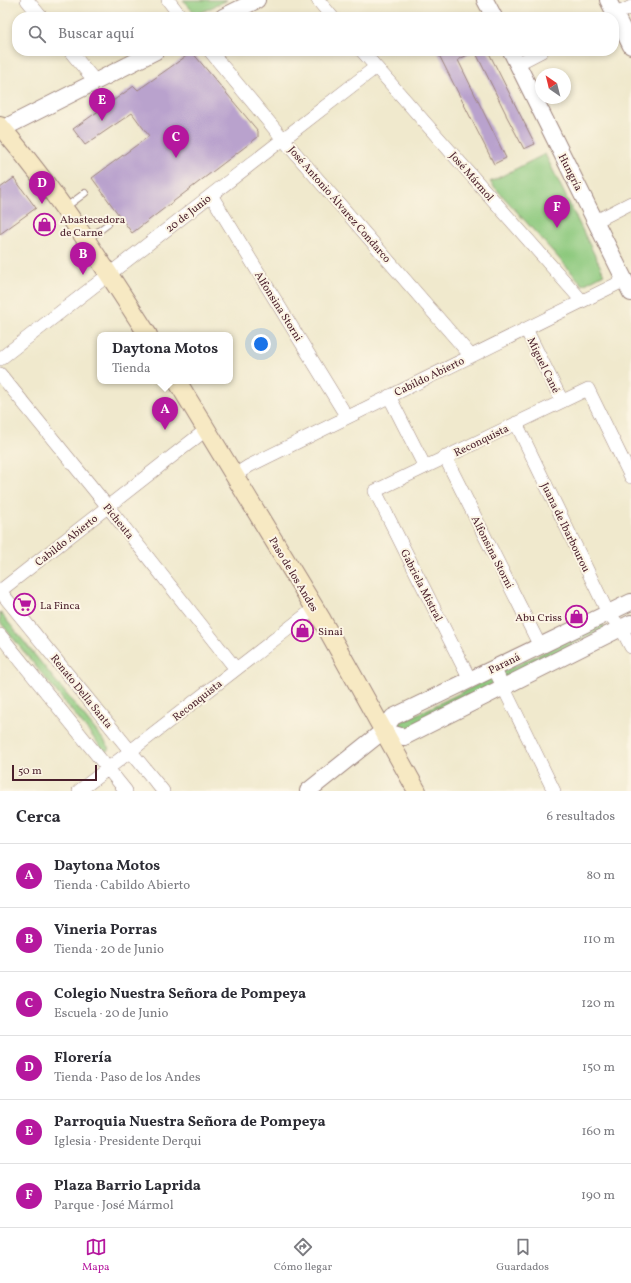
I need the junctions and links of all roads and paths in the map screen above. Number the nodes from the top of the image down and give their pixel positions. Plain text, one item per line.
1 (27, 0) edge
2 (168, 0) edge
3 (257, 0) edge
4 (318, 0) edge
5 (485, 0) edge
6 (608, 0) edge
7 (631, 7) edge
8 (37, 12) edge
9 (177, 12) edge
10 (233, 12) edge
11 (328, 12) edge
12 (491, 12) edge
13 (612, 12) edge
14 (619, 13) edge
15 (619, 26) edge
16 (631, 46) edge
17 (74, 56) edge
18 (146, 56) edge
19 (214, 56) edge
20 (366, 56) edge
21 (514, 57) edge
22 (376, 67) junction
23 (95, 81) junction
24 (1, 127) edge
25 (283, 139) junction
26 (85, 193) dead end
27 (211, 195) junction
28 (631, 203) edge
29 (65, 208) junction
30 (596, 221) junction
31 (108, 224) dead end
32 (87, 240) junction
33 (109, 274) junction
34 (628, 286) edge
35 (582, 301) junction
36 (526, 328) junction
37 (146, 332) edge
38 (471, 356) junction
39 (0, 359) edge
40 (0, 374) edge
41 (179, 384) edge
42 (389, 396) junction
43 (562, 401) junction
44 (347, 417) junction
45 (516, 423) junction
46 (207, 429) junction
47 (445, 457) junction
48 (425, 467) junction
49 (235, 474) junction
50 (631, 477) edge
51 (375, 491) joint
52 (108, 507) junction
53 (0, 591) edge
54 (631, 602) edge
55 (315, 608) junction
56 (608, 613) junction
57 (626, 625) edge
58 (0, 635) edge
59 (540, 646) junction
60 (631, 647) edge
61 (494, 668) junction
62 (236, 669) junction
63 (470, 680) junction
64 (503, 687) junction
65 (383, 731) junction
66 (131, 750) junction
67 (108, 769) junction
68 (79, 791) edge
69 (126, 791) edge
70 (163, 791) edge
71 (308, 791) edge
72 (417, 791) edge
73 (554, 791) edge

1 - 8 street
2 - 9 street
3 - 10 street
4 - 11 street
5 - 12 street
6 - 13 street
7 - 14 street
15 - 16 street
17 - 23 street
18 - 23 street
19 - 25 street, José Antonio Álvarez Condarco
20 - 22 street, José Mármol
21 - 30 street, Hungría
22 - 25 street, 20 de Junio
22 - 35 street, José Mármol
23 - 24 street
24 - 29 main road
25 - 27 street, 20 de Junio
25 - 38 street, José Antonio Álvarez Condarco
26 - 29 lane
27 - 33 street, 20 de Junio
27 - 44 street, Alfonsina Storni
28 - 30 street
29 - 32 main road
30 - 34 street, Hungría
31 - 32 lane
32 - 33 main road
33 - 37 main road
33 - 39 street, 20 de Junio
34 - 35 street, Cabildo Abierto
35 - 36 street, Cabildo Abierto
36 - 38 street, Cabildo Abierto
36 - 43 street, Miguel Cané
38 - 42 street, Cabildo Abierto
40 - 52 street, Picheuta
41 - 46 main road, Paso de los Andes
42 - 44 street, Cabildo Abierto
42 - 48 street
43 - 45 street, Reconquista
43 - 50 street, Reconquista
44 - 49 street, Cabildo Abierto
45 - 47 street, Reconquista
45 - 56 street, Juana de Ibarbourou
46 - 49 main road, Paso de los Andes
46 - 52 street, Cabildo Abierto
47 - 48 street, Reconquista
47 - 59 street, Alfonsina Storni
48 - 51 street, Reconquista
49 - 55 main road, Paso de los Andes
51 - 63 street, Gabriela Mistral
52 - 53 street, Cabildo Abierto
52 - 62 street, Picheuta
53 - 66 street, Renato Della Santa
54 - 56 street, Paraná
55 - 62 street, Reconquista
55 - 65 main road, Paso de los Andes
56 - 57 street, Juana de Ibarbourou
56 - 59 street, Paraná
57 - 60 street, Juana de Ibarbourou
57 - 64 street, Paraná
58 - 67 street
59 - 61 street, Paraná
61 - 63 street, Paraná
61 - 64 street
62 - 66 street, Reconquista
63 - 65 street, Paraná
64 - 65 street, Paraná
64 - 73 street
65 - 71 street, Paraná
65 - 72 main road, Paso de los Andes
66 - 67 street, Reconquista
66 - 70 street, Renato Della Santa
67 - 68 street, Reconquista
67 - 69 street

